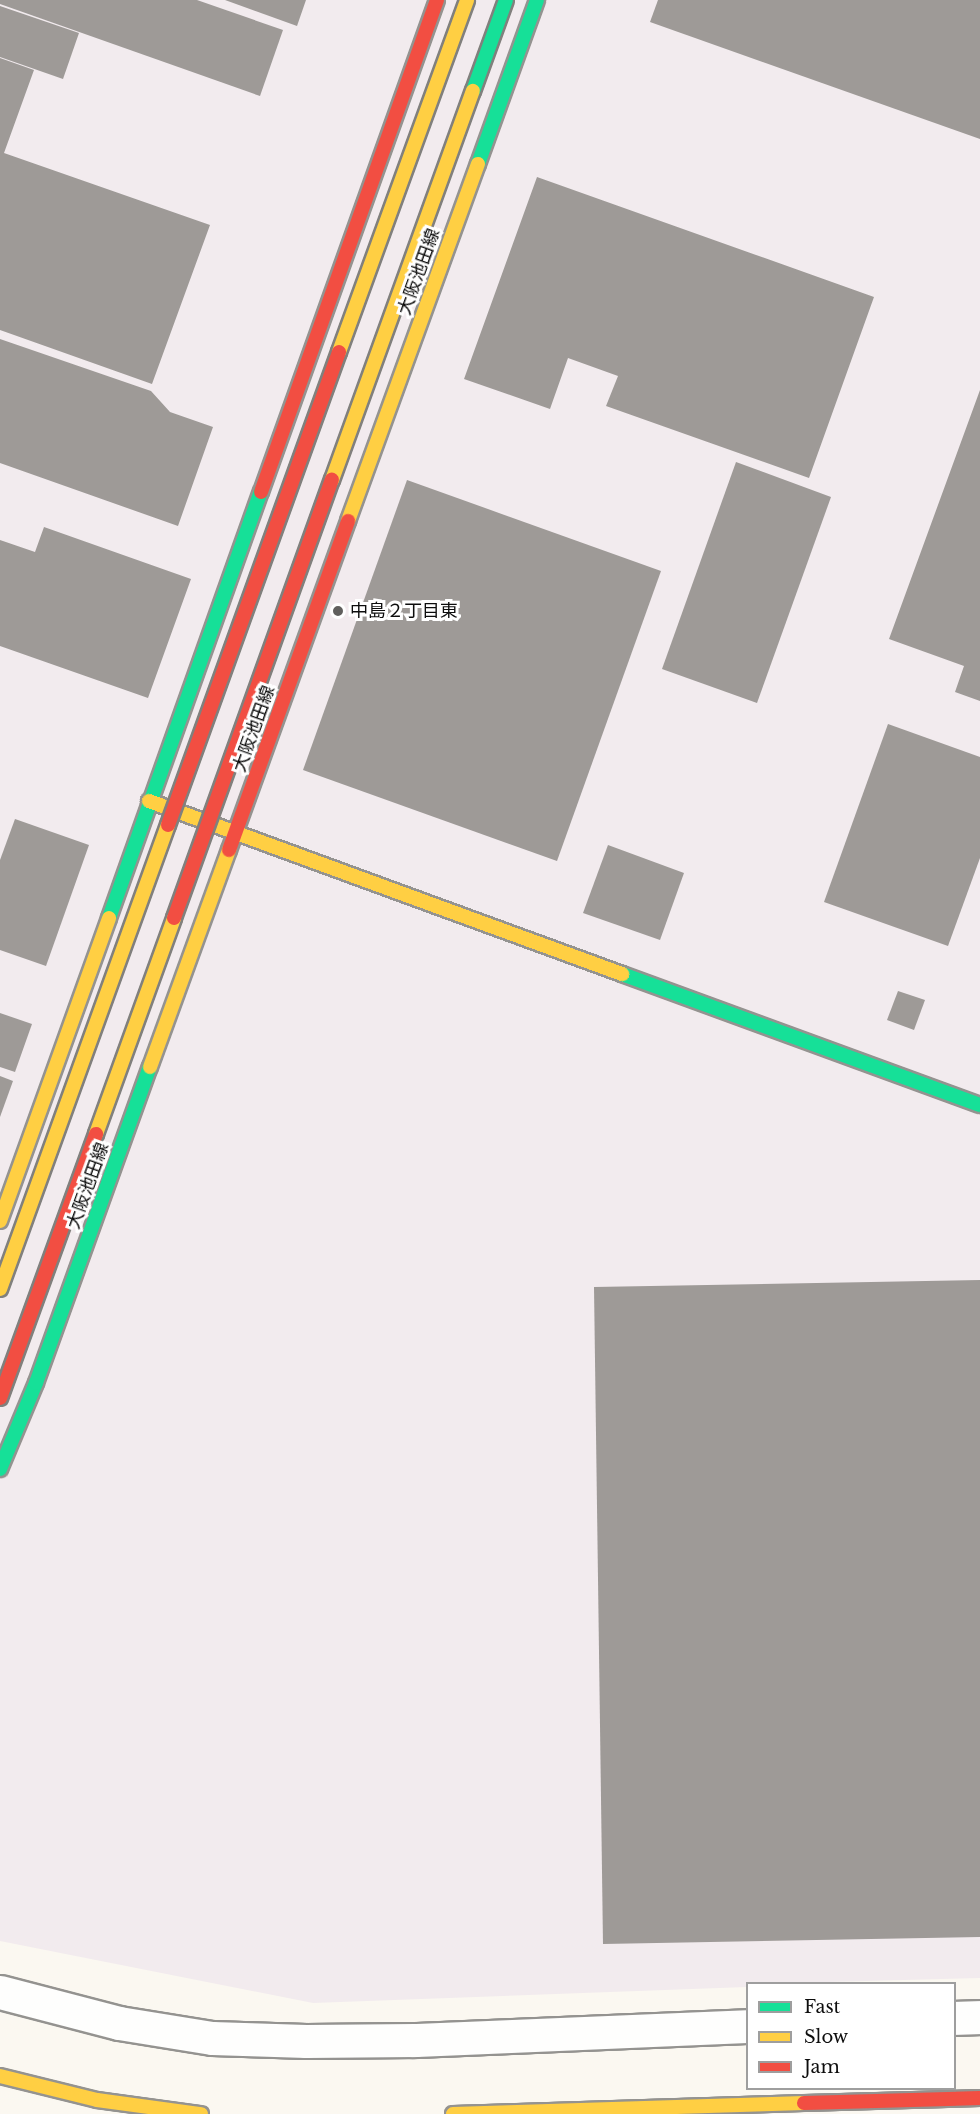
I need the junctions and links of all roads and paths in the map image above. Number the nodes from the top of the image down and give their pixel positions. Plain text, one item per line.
1 (437, 0) edge
2 (467, 0) edge
3 (506, 0) edge
4 (537, 0) edge
5 (149, 801) junction
6 (236, 832) junction
7 (980, 1105) edge
8 (0, 1221) edge
9 (0, 1289) edge
10 (36, 1383) junction
11 (0, 1398) edge
12 (0, 1469) edge
13 (0, 1484) edge
14 (0, 1992) edge
15 (980, 2017) edge
16 (956, 2018) edge
17 (746, 2026) edge
18 (0, 2076) edge
19 (980, 2098) edge
20 (201, 2114) edge
21 (453, 2114) edge

1 - 5 main road
2 - 9 main road, bridge
3 - 11 main road, bridge
4 - 6 main road, 大阪池田線
5 - 6 main road
5 - 8 main road
6 - 7 main road
6 - 10 main road, 大阪池田線
10 - 12 main road, 大阪池田線
10 - 13 street
14 - 17 street
15 - 16 street
18 - 20 main road
19 - 21 main road

